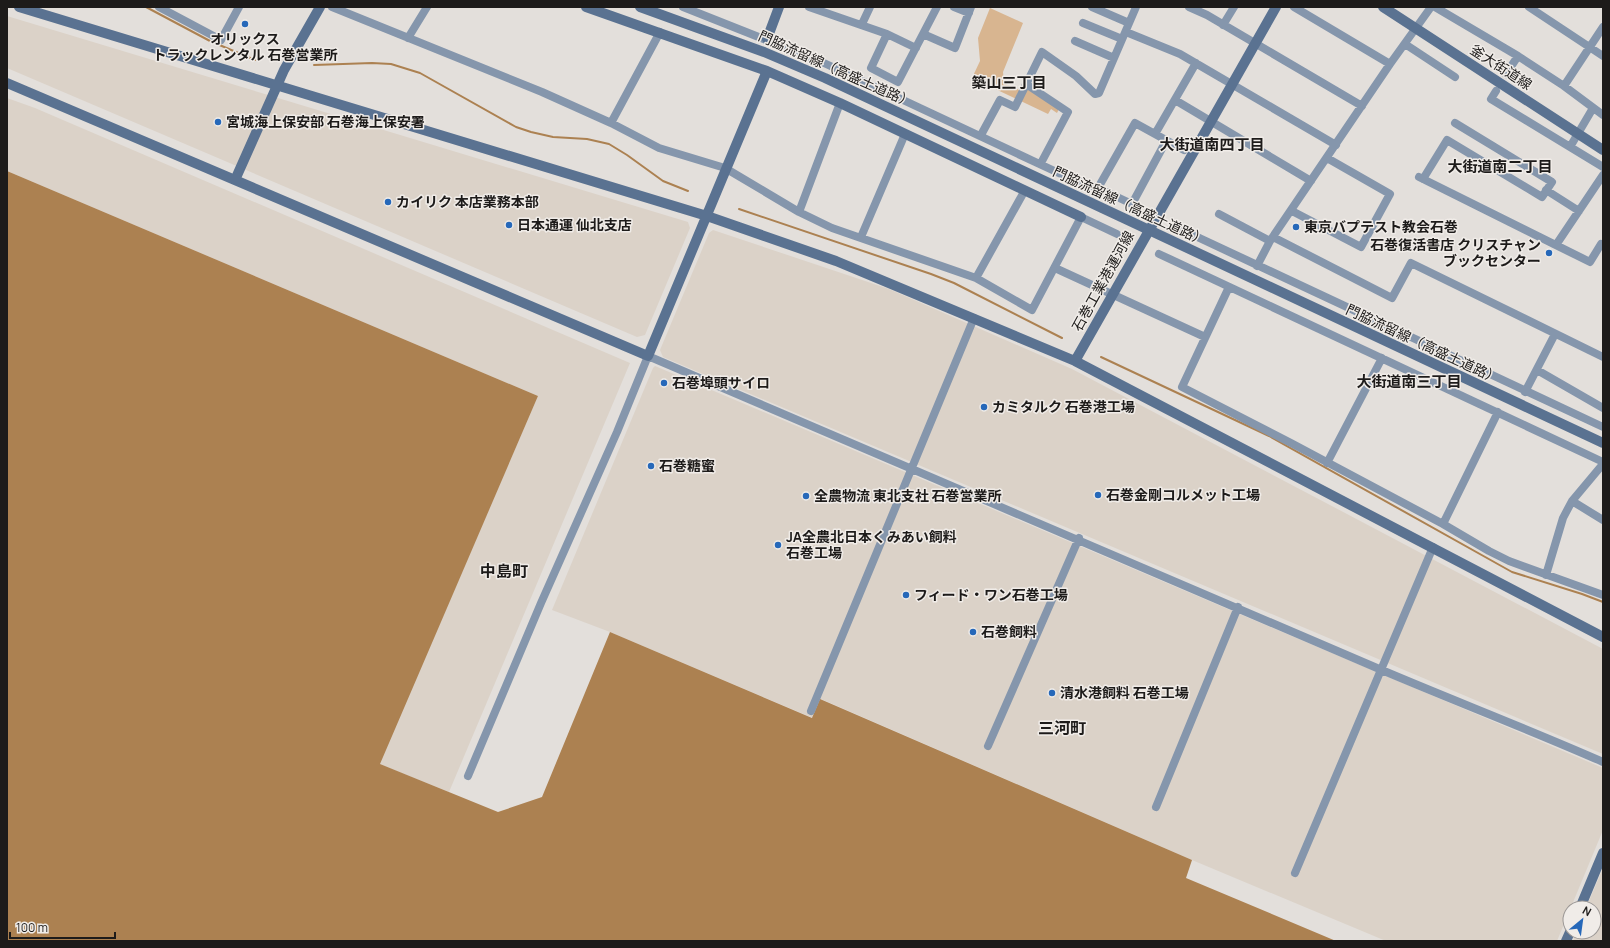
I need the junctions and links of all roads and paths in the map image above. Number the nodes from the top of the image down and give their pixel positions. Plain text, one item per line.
1 (19, 7) edge
2 (239, 7) edge
3 (320, 7) edge
4 (332, 7) edge
5 (427, 7) edge
6 (586, 7) edge
7 (640, 7) edge
8 (683, 7) edge
9 (779, 7) edge
10 (809, 7) edge
11 (870, 7) edge
12 (937, 7) edge
13 (954, 7) edge
14 (1092, 7) edge
15 (1136, 7) edge
16 (1189, 7) edge
17 (1234, 7) edge
18 (1276, 7) edge
19 (1294, 7) edge
20 (1383, 7) edge
21 (1431, 7) edge
22 (1435, 7) edge
23 (1529, 7) edge
24 (162, 8) edge
25 (823, 9) edge
26 (970, 10) edge
27 (1083, 23) dead end
28 (1129, 23) junction
29 (862, 24) junction
30 (1223, 25) junction
31 (1603, 26) edge
32 (1416, 28) junction
33 (660, 32) junction
34 (887, 34) junction
35 (923, 34) junction
36 (1124, 35) junction
37 (408, 38) junction
38 (767, 39) junction
39 (1075, 41) dead end
40 (1255, 43) junction
41 (1405, 44) junction
42 (916, 48) junction
43 (1590, 48) junction
44 (1518, 56) junction
45 (1603, 56) edge
46 (1114, 58) junction
47 (1196, 63) junction
48 (1390, 64) junction
49 (767, 71) junction
50 (1506, 74) dead end
51 (1455, 77) dead end
52 (7, 83) edge
53 (1026, 84) junction
54 (1232, 84) junction
55 (276, 86) junction
56 (1564, 86) junction
57 (1496, 91) dead end
58 (1175, 100) junction
59 (840, 103) junction
60 (1362, 106) junction
61 (1593, 108) junction
62 (1603, 115) edge
63 (1210, 121) junction
64 (611, 123) junction
65 (1455, 123) dead end
66 (905, 134) junction
67 (1155, 134) junction
68 (1578, 134) junction
69 (981, 135) junction
70 (1166, 141) junction
71 (1336, 145) junction
72 (1570, 147) junction
73 (1184, 150) dead end
74 (1603, 150) edge
75 (1327, 158) junction
76 (1041, 163) junction
77 (1603, 167) edge
78 (725, 168) junction
79 (1603, 175) edge
80 (235, 180) junction
81 (1311, 182) junction
82 (1098, 188) junction
83 (1025, 190) junction
84 (1546, 190) junction
85 (1292, 210) junction
86 (1579, 211) junction
87 (800, 212) junction
88 (1219, 214) dead end
89 (707, 216) junction
90 (1081, 217) junction
91 (1176, 227) dead end
92 (1148, 230) junction
93 (1117, 234) dead end
94 (861, 237) junction
95 (1272, 239) junction
96 (1556, 245) junction
97 (1603, 246) edge
98 (1159, 254) dead end
99 (1257, 266) junction
100 (1055, 268) junction
101 (976, 278) junction
102 (1229, 287) junction
103 (1112, 294) junction
104 (974, 318) junction
105 (1555, 334) junction
106 (1205, 337) junction
107 (648, 356) junction
108 (1603, 357) edge
109 (1382, 358) junction
110 (1075, 361) junction
111 (1537, 370) junction
112 (1525, 392) junction
113 (1603, 408) edge
114 (1498, 412) junction
115 (1603, 428) edge
116 (1603, 443) edge
117 (1327, 462) junction
118 (1603, 463) edge
119 (912, 468) junction
120 (1572, 501) junction
121 (1603, 520) edge
122 (1444, 524) junction
123 (1079, 538) junction
124 (1433, 547) junction
125 (1546, 575) junction
126 (1603, 596) edge
127 (1238, 607) junction
128 (1603, 637) edge
129 (1380, 669) junction
130 (811, 711) dead end
131 (988, 746) dead end
132 (1603, 762) edge
133 (468, 776) dead end
134 (1156, 807) dead end
135 (1603, 852) edge
136 (1295, 873) dead end
137 (1583, 900) edge

1 - 55 street
2 - 24 street
3 - 55 street
4 - 37 street
5 - 37 street
6 - 33 street
7 - 92 street, 門脇流留線（高盛土道路）
8 - 38 street
9 - 38 street
10 - 25 street
11 - 29 street
12 - 35 street
13 - 26 street
14 - 28 street
15 - 28 street
16 - 30 street
17 - 30 street
18 - 40 street, 石巻工業港運河線
19 - 48 street
20 - 32 street, 釜大街道線
21 - 32 street
22 - 44 street
23 - 43 street
25 - 29 street
26 - 35 street
27 - 36 street
28 - 36 street
29 - 34 street
30 - 40 street
31 - 43 street
32 - 41 street
32 - 68 street, 釜大街道線
33 - 49 street
33 - 64 street
34 - 42 street
34 - 42 street
35 - 42 street
36 - 46 street
36 - 47 street
37 - 64 street
38 - 69 street
39 - 46 street
40 - 54 street, 石巻工業港運河線
40 - 60 street
41 - 48 street
41 - 51 street
43 - 45 street
43 - 56 street
44 - 50 street
44 - 56 street
46 - 53 street
47 - 54 street
47 - 58 street
48 - 60 street
49 - 59 street
49 - 78 street
52 - 80 street
53 - 69 street
53 - 76 street
54 - 63 street, 石巻工業港運河線
54 - 71 street
55 - 80 street
55 - 89 street
56 - 61 street
57 - 72 street
58 - 63 street
58 - 67 street
59 - 66 street
59 - 87 street
60 - 71 street
61 - 62 street
61 - 68 street
63 - 81 street
63 - 92 street, 石巻工業港運河線
64 - 78 street
65 - 84 street
66 - 83 street
66 - 94 street
67 - 70 street
67 - 82 street
68 - 72 street
68 - 74 street, 釜大街道線
69 - 76 street
70 - 73 street
70 - 82 street
71 - 75 street
72 - 77 street
75 - 81 street
75 - 85 street
76 - 82 street
78 - 87 street
78 - 89 street
79 - 86 street
80 - 107 street
81 - 85 street
83 - 90 street
83 - 101 street
84 - 86 street
84 - 96 street
85 - 95 street
86 - 96 street
87 - 94 street
88 - 95 street
89 - 104 street
89 - 107 street
90 - 93 street
90 - 100 street
91 - 99 street
92 - 103 street, 石巻工業港運河線
92 - 116 street, 門脇流留線（高盛土道路）
94 - 101 street
95 - 99 street
95 - 105 street
96 - 97 street
98 - 102 street
99 - 112 street
100 - 101 street
100 - 103 street
102 - 106 street
102 - 109 street
103 - 106 street
103 - 110 street, 石巻工業港運河線
104 - 110 street
104 - 119 street
105 - 108 street
105 - 111 street
106 - 117 street
107 - 119 street
107 - 133 street
109 - 114 street
109 - 117 street
110 - 124 street
111 - 112 street
111 - 113 street
112 - 115 street
114 - 118 street
114 - 122 street
117 - 122 street
118 - 120 street
119 - 123 street
119 - 130 street
120 - 121 street
120 - 125 street
122 - 125 street
123 - 127 street
123 - 131 street
124 - 128 street
124 - 129 street
125 - 126 street
127 - 129 street
127 - 134 street
129 - 132 street
129 - 136 street
135 - 137 street

